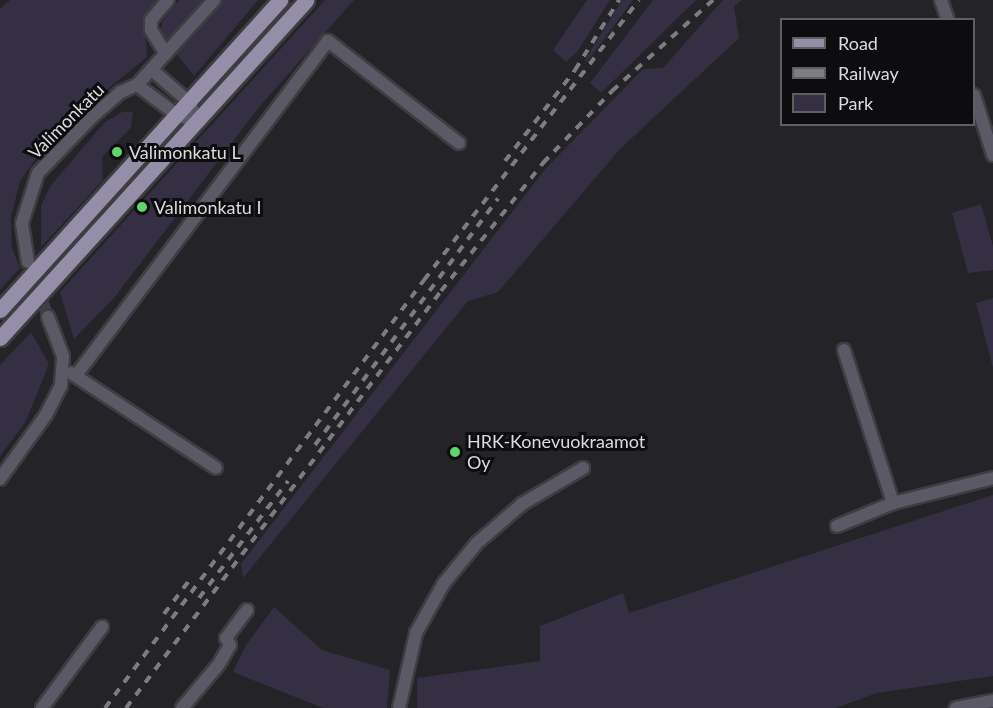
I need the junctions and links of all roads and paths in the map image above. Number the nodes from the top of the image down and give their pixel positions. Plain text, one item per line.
1 (168, 0) edge
2 (214, 0) edge
3 (280, 0) edge
4 (306, 0) edge
5 (941, 0) edge
6 (947, 18) edge
7 (166, 54) junction
8 (152, 70) junction
9 (137, 85) junction
10 (975, 98) edge
11 (189, 102) junction
12 (177, 115) junction
13 (198, 122) junction
14 (459, 143) dead end
15 (993, 155) edge
16 (28, 262) tunnel mouth
17 (0, 310) edge
18 (48, 317) tunnel mouth
19 (0, 338) edge
20 (844, 350) dead end
21 (71, 373) junction
22 (216, 468) dead end
23 (583, 468) dead end
24 (993, 478) edge
25 (0, 479) edge
26 (893, 503) junction
27 (837, 526) dead end
28 (248, 610) dead end
29 (102, 627) dead end
30 (993, 700) edge
31 (42, 708) edge
32 (182, 708) edge
33 (399, 708) edge
34 (956, 708) edge

1 - 7 street
2 - 7 street, Valimonkatu
3 - 11 main road
4 - 13 main road
5 - 6 street
7 - 8 street, Valimonkatu
8 - 9 street, Valimonkatu
8 - 11 street
9 - 12 street
9 - 16 street, Valimonkatu
10 - 15 street
11 - 12 main road
11 - 13 street
12 - 13 street
12 - 17 main road
13 - 19 main road
14 - 21 street
18 - 21 street
20 - 26 street
21 - 22 street
21 - 25 street
23 - 33 street
24 - 26 street
26 - 27 street
28 - 32 street
29 - 31 street
30 - 34 street

